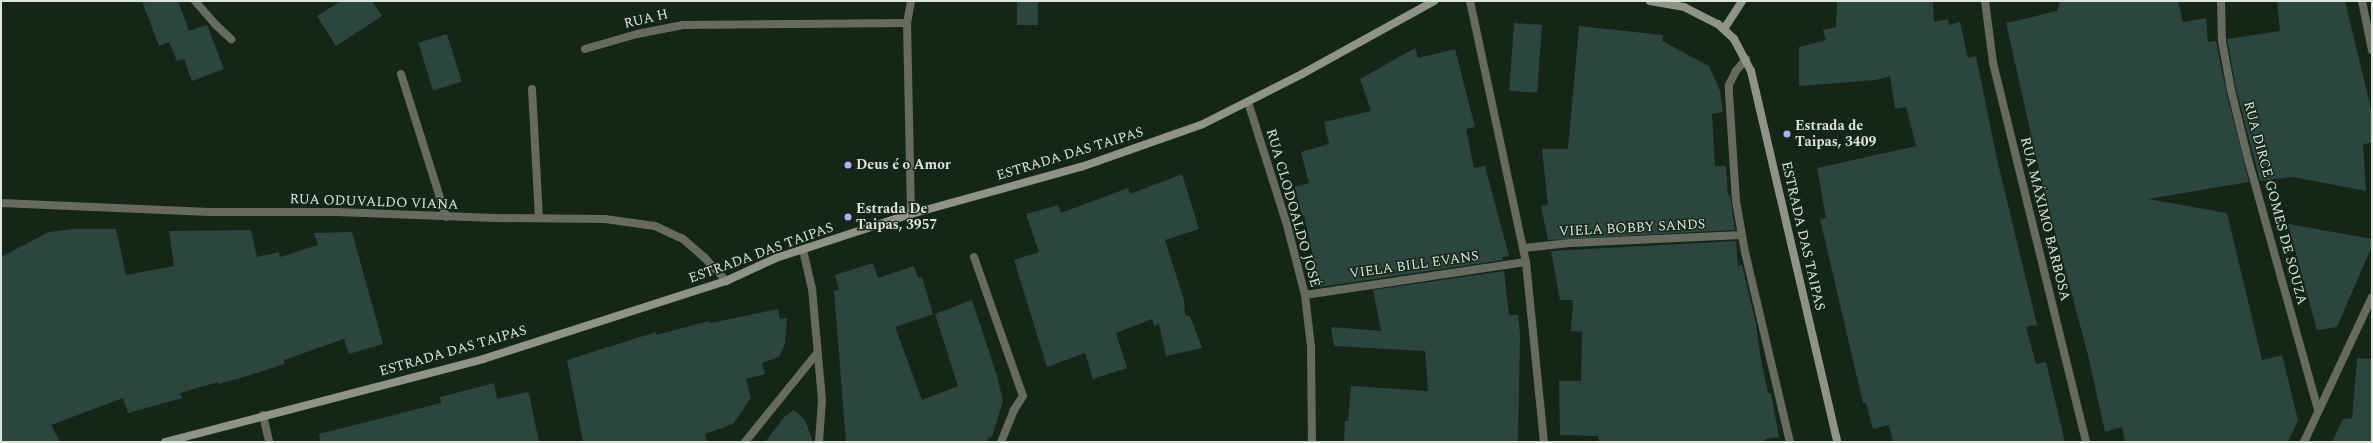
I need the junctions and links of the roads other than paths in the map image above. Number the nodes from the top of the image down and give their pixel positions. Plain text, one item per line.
1 (195, 1) edge
2 (911, 1) edge
3 (1434, 1) edge
4 (1470, 1) edge
5 (1650, 1) edge
6 (1742, 1) edge
7 (1984, 1) edge
8 (2221, 1) edge
9 (2362, 1) edge
10 (906, 23) junction
11 (1724, 29) junction
12 (231, 39) dead end
13 (586, 49) dead end
14 (2372, 50) edge
15 (1746, 59) junction
16 (401, 74) dead end
17 (532, 89) dead end
18 (1248, 102) junction
19 (1, 203) edge
20 (911, 214) junction
21 (446, 217) junction
22 (539, 218) junction
23 (1742, 236) junction
24 (1524, 248) junction
25 (803, 250) junction
26 (974, 257) dead end
27 (1526, 262) junction
28 (726, 281) junction
29 (1305, 295) junction
30 (2372, 297) edge
31 (817, 353) junction
32 (2318, 410) junction
33 (263, 415) junction
34 (165, 442) edge
35 (269, 442) edge
36 (745, 442) edge
37 (819, 442) edge
38 (1002, 442) edge
39 (1312, 442) edge
40 (1544, 442) edge
41 (1790, 442) edge
42 (1837, 442) edge
43 (2086, 442) edge
44 (2304, 442) edge

1 - 12 street
2 - 10 street
3 - 18 main road, ESTRADA DAS TAIPAS
4 - 24 street
5 - 11 main road, ESTRADA DAS TAIPAS
6 - 11 main road
7 - 43 street, RUA MÁXIMO BARBOSA
8 - 32 street, RUA DIRCE GOMES DE SOUZA
9 - 14 street
10 - 13 street, RUA H
10 - 20 street
11 - 15 main road, ESTRADA DAS TAIPAS
15 - 23 street
15 - 42 main road, ESTRADA DAS TAIPAS
16 - 21 street
17 - 22 street
18 - 20 main road, ESTRADA DAS TAIPAS
18 - 29 street, RUA CLODOALDO JOSÉ
19 - 21 street, RUA ODUVALDO VIANA
20 - 25 main road, ESTRADA DAS TAIPAS
21 - 22 street, RUA ODUVALDO VIANA
22 - 28 street, RUA ODUVALDO VIANA
23 - 24 street, VIELA BOBBY SANDS
23 - 41 street
24 - 27 street
25 - 28 main road, ESTRADA DAS TAIPAS
25 - 31 street
26 - 38 street
27 - 29 street, VIELA BILL EVANS
27 - 40 street
28 - 33 main road, ESTRADA DAS TAIPAS
29 - 39 street, RUA CLODOALDO JOSÉ
30 - 32 street
31 - 36 street
31 - 37 street
32 - 44 street
33 - 34 main road, ESTRADA DAS TAIPAS
33 - 35 street

